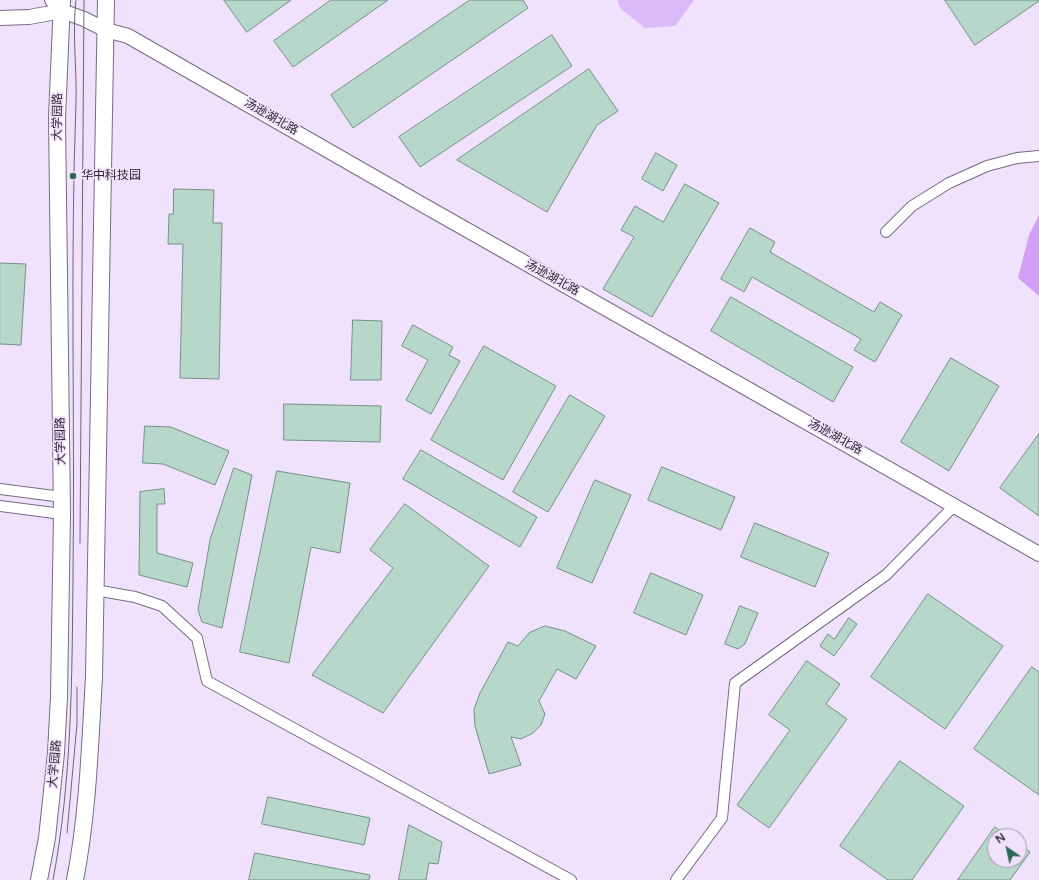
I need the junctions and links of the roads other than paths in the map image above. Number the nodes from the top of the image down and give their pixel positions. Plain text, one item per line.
1 (106, 0) edge
2 (59, 4) edge
3 (0, 18) edge
4 (106, 30) junction
5 (1039, 156) edge
6 (886, 232) dead end
7 (0, 488) edge
8 (62, 496) junction
9 (955, 505) junction
10 (0, 506) edge
11 (62, 514) junction
12 (1039, 554) edge
13 (95, 590) junction
14 (39, 880) edge
15 (75, 880) edge
16 (571, 880) edge
17 (676, 880) edge

1 - 4 main road
2 - 3 main road
2 - 4 main road, 汤逊湖北路
2 - 8 main road, 大学园路
4 - 9 main road, 汤逊湖北路
4 - 13 main road
5 - 6 street
7 - 8 street
8 - 11 main road, 大学园路
9 - 12 main road, 汤逊湖北路
9 - 17 street
10 - 11 street
11 - 14 main road, 大学园路
13 - 15 main road
13 - 16 street

